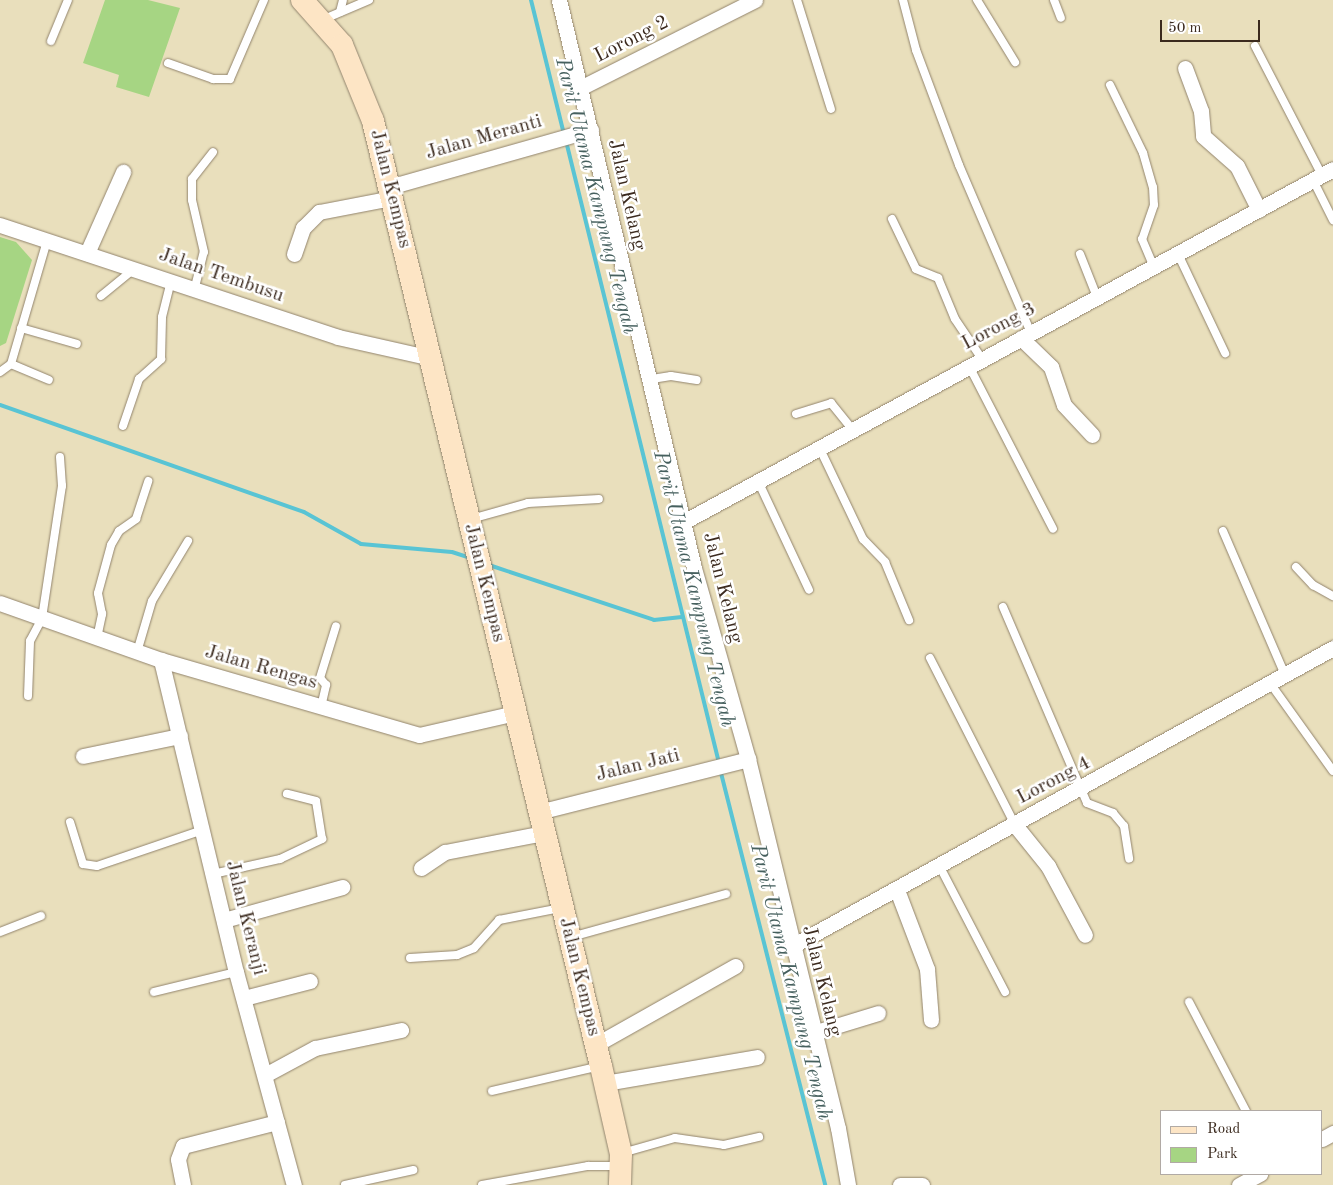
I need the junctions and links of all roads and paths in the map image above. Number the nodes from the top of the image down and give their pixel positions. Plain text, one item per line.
1 (68, 0) edge
2 (264, 0) edge
3 (302, 0) edge
4 (343, 0) edge
5 (369, 0) edge
6 (558, 0) edge
7 (755, 0) edge
8 (797, 0) edge
9 (903, 0) edge
10 (977, 0) edge
11 (1054, 0) edge
12 (330, 16) junction
13 (1061, 18) dead end
14 (51, 41) dead end
15 (1256, 46) dead end
16 (1015, 62) dead end
17 (168, 64) dead end
18 (1184, 68) dead end
19 (1110, 85) dead end
20 (580, 88) junction
21 (831, 109) dead end
22 (585, 131) junction
23 (213, 152) dead end
24 (123, 172) dead end
25 (1322, 175) edge
26 (391, 192) junction
27 (1259, 210) junction
28 (892, 218) dead end
29 (1333, 220) edge
30 (0, 225) edge
31 (47, 241) junction
32 (87, 253) junction
33 (294, 254) dead end
34 (1080, 254) dead end
35 (1178, 254) junction
36 (1154, 267) junction
37 (136, 268) junction
38 (171, 280) junction
39 (195, 287) junction
40 (101, 296) dead end
41 (1097, 297) junction
42 (21, 328) junction
43 (1026, 335) junction
44 (77, 344) dead end
45 (1225, 353) dead end
46 (431, 358) junction
47 (976, 362) junction
48 (11, 364) junction
49 (0, 372) edge
50 (652, 379) junction
51 (49, 380) dead end
52 (697, 380) dead end
53 (796, 414) dead end
54 (123, 426) dead end
55 (853, 430) junction
56 (1092, 436) dead end
57 (820, 449) junction
58 (60, 457) dead end
59 (148, 481) dead end
60 (758, 481) junction
61 (599, 499) dead end
62 (468, 520) junction
63 (685, 521) junction
64 (1053, 529) dead end
65 (1223, 531) dead end
66 (188, 541) dead end
67 (1296, 567) dead end
68 (809, 590) dead end
69 (1333, 596) edge
70 (0, 603) edge
71 (1003, 607) dead end
72 (42, 618) junction
73 (908, 620) dead end
74 (336, 626) dead end
75 (97, 638) junction
76 (1333, 648) edge
77 (137, 652) junction
78 (930, 658) dead end
79 (161, 660) junction
80 (1284, 675) junction
81 (1270, 683) junction
82 (28, 696) dead end
83 (321, 707) junction
84 (515, 712) junction
85 (180, 736) junction
86 (83, 756) dead end
87 (748, 759) junction
88 (1333, 771) edge
89 (1082, 790) junction
90 (287, 794) dead end
91 (70, 822) dead end
92 (541, 822) junction
93 (1015, 825) junction
94 (203, 830) junction
95 (1129, 859) dead end
96 (940, 867) junction
97 (421, 868) dead end
98 (213, 874) junction
99 (342, 887) dead end
100 (897, 890) junction
101 (726, 894) dead end
102 (561, 908) junction
103 (41, 916) dead end
104 (224, 920) junction
105 (0, 932) edge
106 (1085, 935) dead end
107 (568, 938) junction
108 (792, 946) junction
109 (410, 958) dead end
110 (735, 966) dead end
111 (236, 972) junction
112 (310, 980) dead end
113 (154, 992) dead end
114 (1004, 992) dead end
115 (244, 998) junction
116 (1188, 1002) dead end
117 (878, 1013) dead end
118 (932, 1020) dead end
119 (401, 1030) dead end
120 (813, 1032) junction
121 (596, 1045) junction
122 (757, 1056) dead end
123 (603, 1074) junction
124 (265, 1075) junction
125 (492, 1091) dead end
126 (1245, 1110) edge
127 (277, 1122) junction
128 (759, 1137) dead end
129 (620, 1168) edge
130 (412, 1170) dead end
131 (1258, 1175) edge
132 (183, 1185) edge
133 (294, 1185) edge
134 (345, 1185) edge
135 (482, 1185) edge
136 (848, 1185) edge
137 (900, 1185) edge
138 (922, 1185) edge
139 (1239, 1185) edge

1 - 14 lane
2 - 17 lane
3 - 12 street, Jalan Kempas
4 - 12 lane
5 - 12 lane
6 - 20 street, Jalan Kelang
7 - 20 street, Lorong 2
8 - 21 lane
9 - 43 lane
10 - 16 lane
11 - 13 lane
12 - 26 street, Jalan Kempas
15 - 25 lane
18 - 27 street
19 - 36 lane
20 - 22 street, Jalan Kelang
22 - 26 street, Jalan Meranti
22 - 50 street, Jalan Kelang
23 - 39 lane
24 - 32 street
25 - 27 street, Lorong 3
25 - 29 lane
26 - 33 street, Jalan Meranti
26 - 46 street, Jalan Kempas
27 - 35 street, Lorong 3
28 - 47 lane
30 - 31 street, Jalan Tembusu
31 - 32 street, Jalan Tembusu
31 - 42 lane
32 - 37 street, Jalan Tembusu
34 - 41 lane
35 - 36 street, Lorong 3
35 - 45 lane
36 - 41 street, Lorong 3
37 - 38 street, Jalan Tembusu
37 - 40 lane
38 - 39 street, Jalan Tembusu
38 - 54 lane
39 - 46 street, Jalan Tembusu
41 - 43 street, Lorong 3
42 - 44 lane
42 - 48 lane
43 - 47 street, Lorong 3
43 - 56 street
46 - 62 street, Jalan Kempas
47 - 55 street, Lorong 3
47 - 64 lane
48 - 49 lane
48 - 51 lane
50 - 52 lane
50 - 63 street, Jalan Kelang
53 - 55 lane
55 - 57 street, Lorong 3
57 - 60 street, Lorong 3
57 - 73 lane
58 - 72 lane
59 - 75 lane
60 - 63 street, Lorong 3
60 - 68 lane
61 - 62 lane
62 - 84 street, Jalan Kempas
63 - 87 street, Jalan Kelang
65 - 80 lane
66 - 77 lane
67 - 69 lane
70 - 72 street, Jalan Rengas
71 - 89 lane
72 - 75 street, Jalan Rengas
72 - 82 lane
74 - 83 lane
75 - 77 street, Jalan Rengas
76 - 80 street, Lorong 4
77 - 79 street, Jalan Rengas
78 - 93 lane
79 - 83 street, Jalan Rengas
79 - 85 street, Jalan Keranji
80 - 81 street, Lorong 4
81 - 88 lane
81 - 89 street, Lorong 4
83 - 84 street, Jalan Rengas
84 - 92 street, Jalan Kempas
85 - 86 street
85 - 94 street, Jalan Keranji
87 - 92 street, Jalan Jati
87 - 108 street, Jalan Kelang
89 - 93 street, Lorong 4
89 - 95 lane
90 - 98 lane
91 - 94 lane
92 - 97 street, Jalan Jati
92 - 102 street, Jalan Kempas
93 - 96 street, Lorong 4
93 - 106 street
94 - 98 street, Jalan Keranji
96 - 100 street, Lorong 4
96 - 114 lane
98 - 104 street, Jalan Keranji
99 - 104 street
100 - 108 street, Lorong 4
100 - 118 street
101 - 107 lane
102 - 107 street, Jalan Kempas
102 - 109 lane
103 - 105 lane
104 - 111 street, Jalan Keranji
107 - 121 street, Jalan Kempas
108 - 120 street, Jalan Kelang
110 - 121 street
111 - 113 lane
111 - 115 street, Jalan Keranji
112 - 115 street
115 - 124 street, Jalan Keranji
116 - 126 lane
117 - 120 street
119 - 124 street
120 - 136 street, Jalan Kelang
121 - 123 street, Jalan Kempas
122 - 123 street
123 - 125 lane
123 - 129 street, Jalan Kempas
124 - 127 street, Jalan Keranji
127 - 132 street
127 - 133 street, Jalan Keranji
128 - 129 lane
129 - 135 lane
130 - 134 lane
131 - 139 street
137 - 138 street

